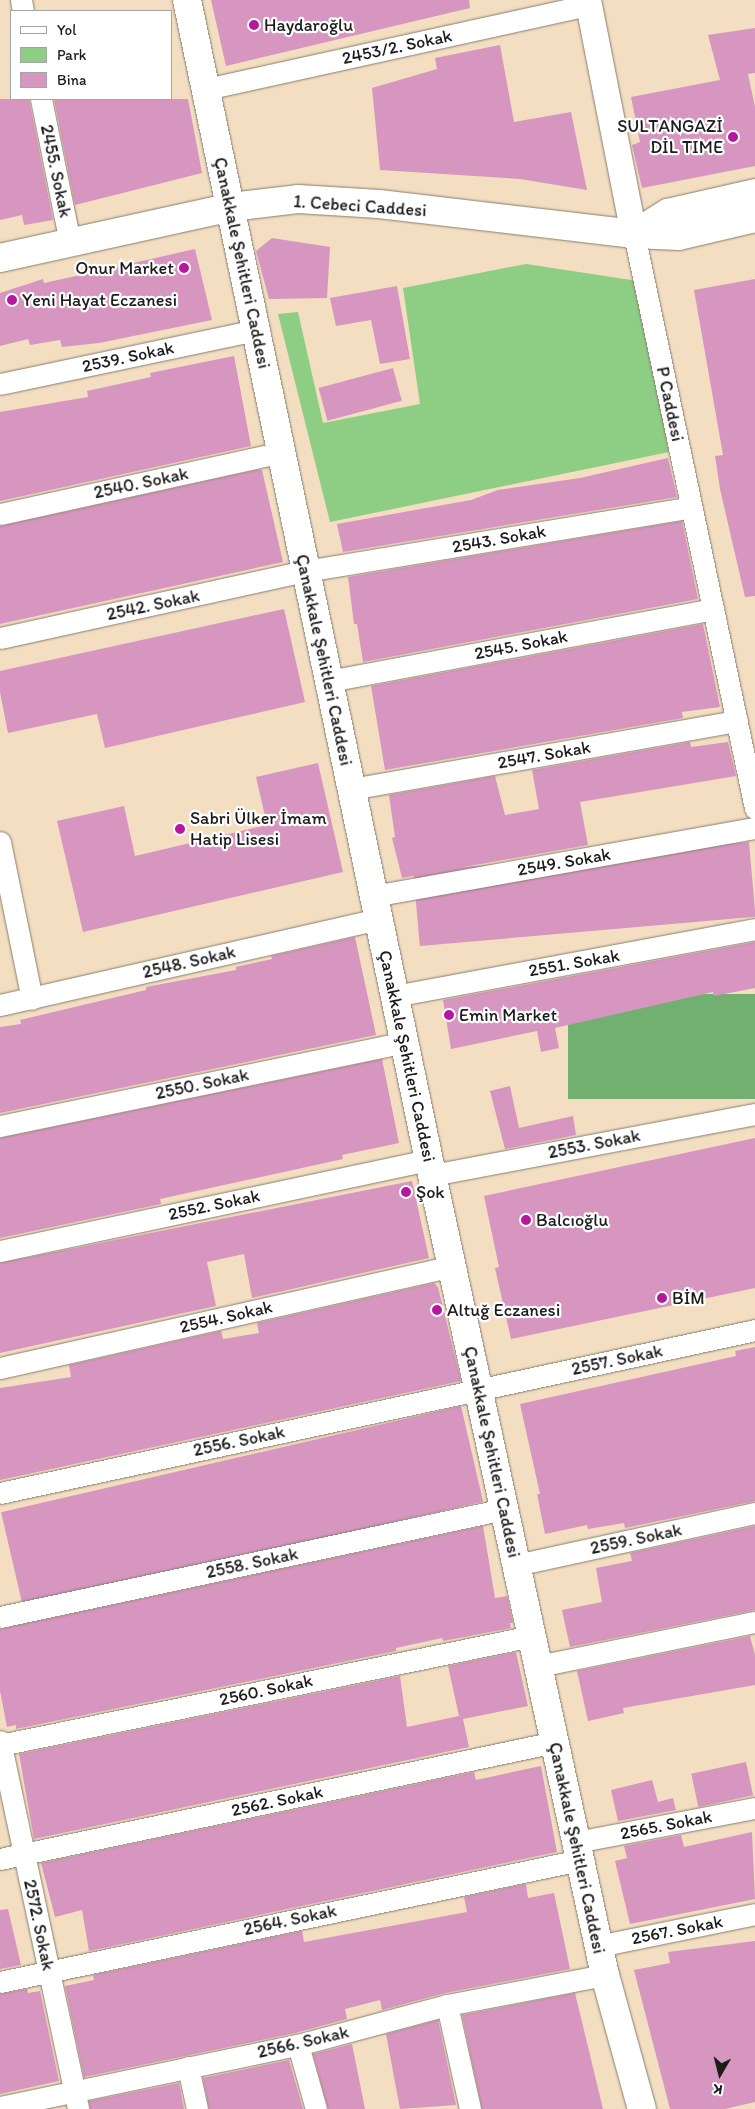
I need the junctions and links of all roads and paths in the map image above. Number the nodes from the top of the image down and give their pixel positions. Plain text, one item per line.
1 (188, 0) edge
2 (588, 2) edge
3 (206, 89) junction
4 (41, 100) edge
5 (755, 192) edge
6 (230, 207) junction
7 (755, 218) edge
8 (634, 234) junction
9 (70, 243) junction
10 (0, 258) edge
11 (256, 330) junction
12 (0, 384) edge
13 (281, 452) junction
14 (691, 507) junction
15 (0, 514) edge
16 (306, 571) junction
17 (713, 609) junction
18 (0, 638) edge
19 (328, 681) junction
20 (737, 721) junction
21 (351, 789) junction
22 (755, 808) edge
23 (755, 828) edge
24 (0, 842) edge
25 (4, 882) edge
26 (375, 907) junction
27 (755, 929) edge
28 (394, 996) junction
29 (32, 998) junction
30 (0, 1005) edge
31 (404, 1042) junction
32 (755, 1114) edge
33 (0, 1126) edge
34 (431, 1167) junction
35 (0, 1251) edge
36 (452, 1266) junction
37 (755, 1330) edge
38 (0, 1368) edge
39 (479, 1390) junction
40 (0, 1493) edge
41 (504, 1510) junction
42 (755, 1513) edge
43 (516, 1565) junction
44 (0, 1617) edge
45 (755, 1622) edge
46 (532, 1636) junction
47 (538, 1666) junction
48 (554, 1742) junction
49 (0, 1744) edge
50 (755, 1808) edge
51 (578, 1851) junction
52 (24, 1854) junction
53 (0, 1859) edge
54 (755, 1914) edge
55 (598, 1946) junction
56 (48, 1971) junction
57 (605, 1975) junction
58 (0, 1982) edge
59 (447, 2005) junction
60 (298, 2045) junction
61 (188, 2067) junction
62 (76, 2101) edge
63 (0, 2107) edge
64 (198, 2109) edge
65 (316, 2109) edge
66 (470, 2109) edge
67 (642, 2109) edge

1 - 3 main road, Çanakkale Şehitleri Caddesi
2 - 3 street, 2453/2. Sokak
2 - 8 street, P Caddesi
3 - 6 main road, Çanakkale Şehitleri Caddesi
4 - 9 street, 2455. Sokak
5 - 8 main road
6 - 8 main road, 1. Cebeci Caddesi
6 - 9 main road, 1. Cebeci Caddesi
6 - 11 main road, Çanakkale Şehitleri Caddesi
7 - 8 main road, 1. Cebeci Caddesi
8 - 14 street, P Caddesi
9 - 10 main road, 1. Cebeci Caddesi
11 - 12 street, 2539. Sokak
11 - 13 main road, Çanakkale Şehitleri Caddesi
13 - 15 street, 2540. Sokak
13 - 16 main road, Çanakkale Şehitleri Caddesi
14 - 16 street, 2543. Sokak
14 - 17 street, P Caddesi
16 - 18 street, 2542. Sokak
16 - 19 main road, Çanakkale Şehitleri Caddesi
17 - 19 street, 2545. Sokak
17 - 20 street, P Caddesi
19 - 21 main road, Çanakkale Şehitleri Caddesi
20 - 21 street, 2547. Sokak
20 - 22 street, P Caddesi
21 - 26 main road, Çanakkale Şehitleri Caddesi
23 - 26 street, 2549. Sokak
24 - 25 street
25 - 29 street
26 - 28 main road, Çanakkale Şehitleri Caddesi
26 - 29 street, 2548. Sokak
27 - 28 street, 2551. Sokak
28 - 31 main road, Çanakkale Şehitleri Caddesi
29 - 30 street, 2548. Sokak
31 - 33 street, 2550. Sokak
31 - 34 main road, Çanakkale Şehitleri Caddesi
32 - 34 street, 2553. Sokak
34 - 35 street, 2552. Sokak
34 - 36 main road, Çanakkale Şehitleri Caddesi
36 - 38 street, 2554. Sokak
36 - 39 main road, Çanakkale Şehitleri Caddesi
37 - 39 street, 2557. Sokak
39 - 40 street, 2556. Sokak
39 - 41 main road, Çanakkale Şehitleri Caddesi
41 - 43 main road, Çanakkale Şehitleri Caddesi
41 - 44 street, 2558. Sokak
42 - 43 street, 2559. Sokak
43 - 46 main road, Çanakkale Şehitleri Caddesi
45 - 47 street
46 - 47 main road, Çanakkale Şehitleri Caddesi
46 - 49 street, 2560. Sokak
47 - 48 main road, Çanakkale Şehitleri Caddesi
48 - 51 main road, Çanakkale Şehitleri Caddesi
48 - 52 street, 2562. Sokak
49 - 52 street, 2572. Sokak
50 - 51 street, 2565. Sokak
51 - 55 main road, Çanakkale Şehitleri Caddesi
51 - 56 street, 2564. Sokak
52 - 53 street, 2562. Sokak
52 - 56 street, 2572. Sokak
54 - 55 street, 2567. Sokak
55 - 57 main road, Çanakkale Şehitleri Caddesi
56 - 58 street, 2564. Sokak
56 - 62 street, 2572. Sokak
57 - 59 street, 2566. Sokak
57 - 67 main road, Çanakkale Şehitleri Caddesi
59 - 60 street, 2566. Sokak
59 - 66 street
60 - 61 street, 2566. Sokak
60 - 65 street
61 - 62 street, 2566. Sokak
61 - 64 street
62 - 63 street, 2566. Sokak

